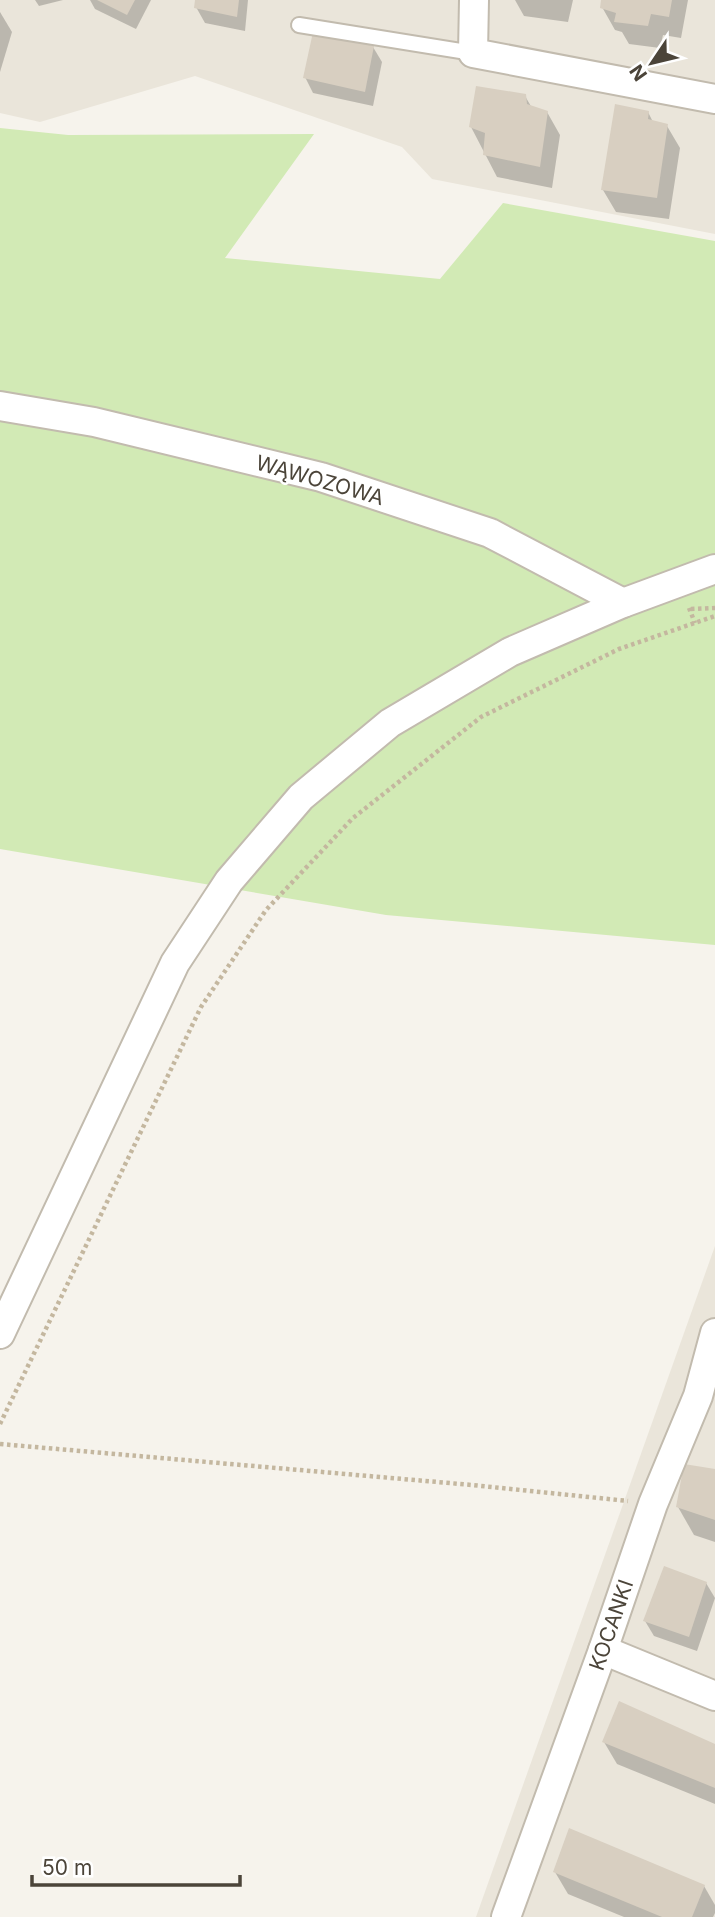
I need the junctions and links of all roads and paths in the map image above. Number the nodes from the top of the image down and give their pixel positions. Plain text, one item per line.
1 (474, 0) edge
2 (299, 25) dead end
3 (473, 53) junction
4 (715, 99) edge
5 (0, 406) edge
6 (715, 569) edge
7 (623, 603) junction
8 (715, 616) edge
9 (715, 1333) edge
10 (0, 1334) edge
11 (707, 1397) edge
12 (0, 1424) edge
13 (0, 1444) edge
14 (653, 1504) junction
15 (603, 1650) junction
16 (715, 1696) edge
17 (506, 1917) edge

1 - 3 street
2 - 3 lane
3 - 4 street
5 - 7 street, WĄWOZOWA
6 - 7 street
7 - 10 street
8 - 12 path
9 - 11 street, KOCANKI
11 - 14 street, KOCANKI
13 - 14 path
14 - 15 street, KOCANKI
15 - 16 street
15 - 17 street, KOCANKI

